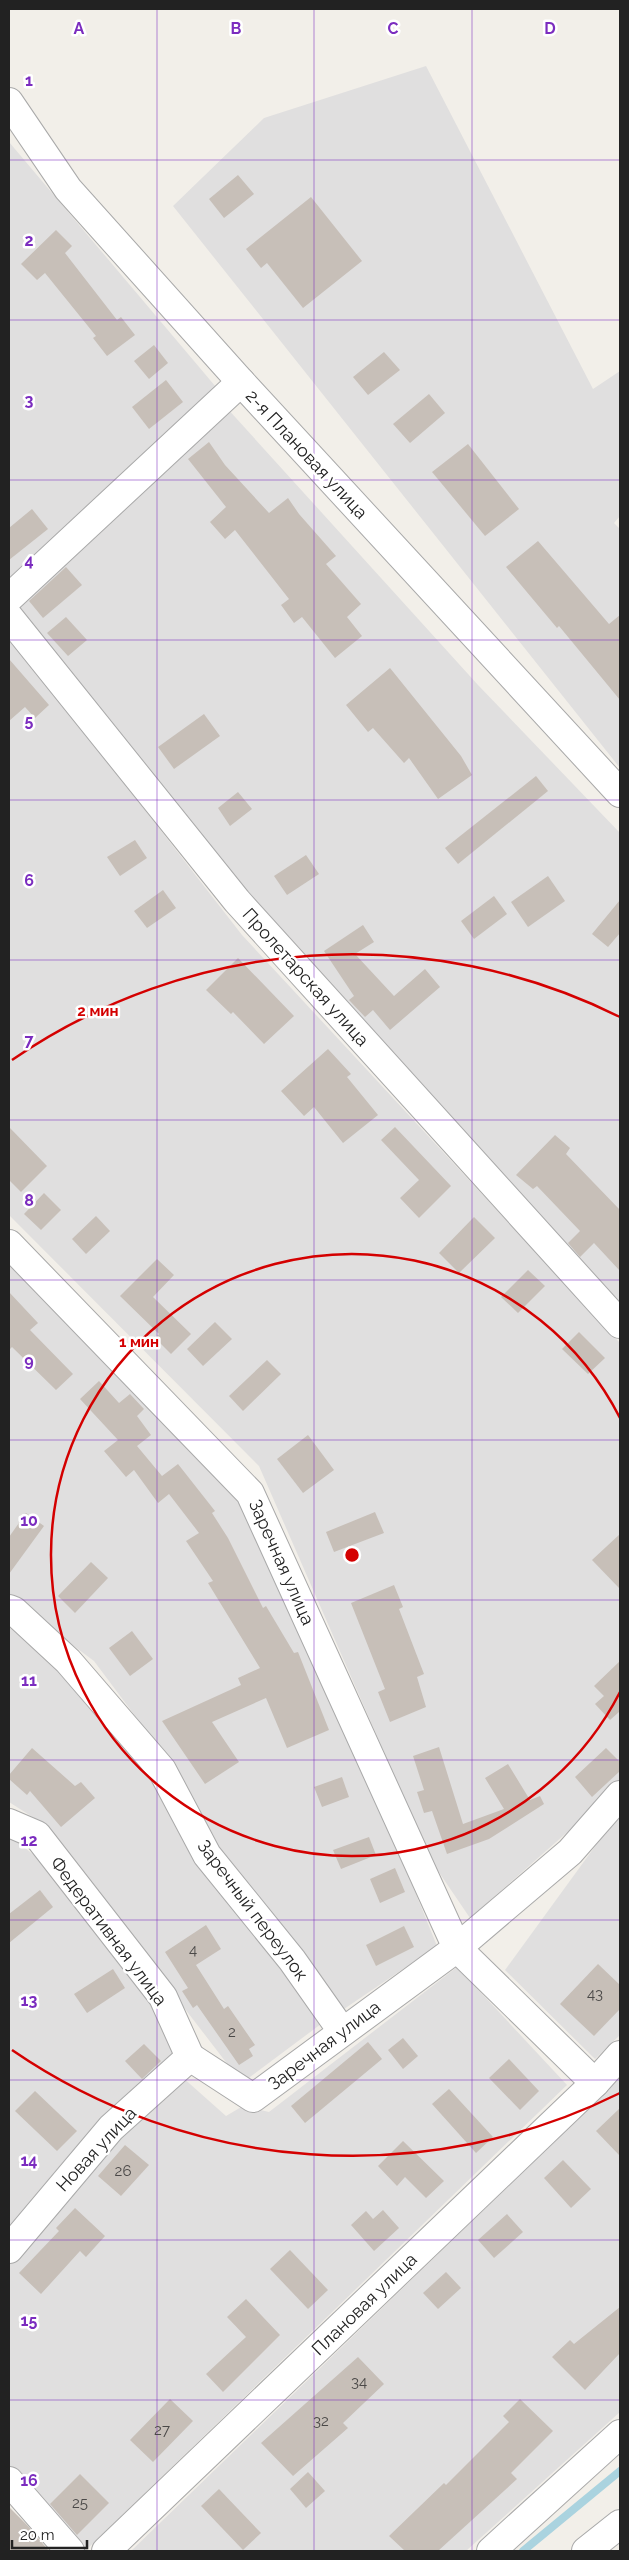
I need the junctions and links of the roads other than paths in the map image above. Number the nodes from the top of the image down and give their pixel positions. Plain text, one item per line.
1 (9, 102) edge
2 (241, 382) junction
3 (9, 598) edge
4 (9, 617) edge
5 (620, 793) edge
6 (9, 1244) edge
7 (620, 1324) edge
8 (9, 1609) edge
9 (620, 1795) edge
10 (9, 1823) edge
11 (457, 1948) junction
12 (342, 2032) junction
13 (620, 2055) edge
14 (190, 2057) junction
15 (595, 2083) junction
16 (9, 2248) edge
17 (620, 2434) edge
18 (9, 2481) edge
19 (620, 2524) edge
20 (70, 2551) edge
21 (106, 2551) edge
22 (491, 2551) edge
23 (586, 2551) edge

1 - 2 street, 2-я Плановая улица
2 - 3 street
2 - 5 street, 2-я Плановая улица
4 - 7 street, Пролетарская улица
6 - 11 street, Заречная улица
8 - 12 street, Заречный переулок
9 - 11 street, Заречная улица
10 - 14 street, Федеративная улица
11 - 12 street, Заречная улица
11 - 15 street, Заречная улица
12 - 14 street, Заречная улица
13 - 15 street, Плановая улица
14 - 16 street, Новая улица
15 - 21 street, Плановая улица
17 - 22 street
18 - 20 street
19 - 23 street

